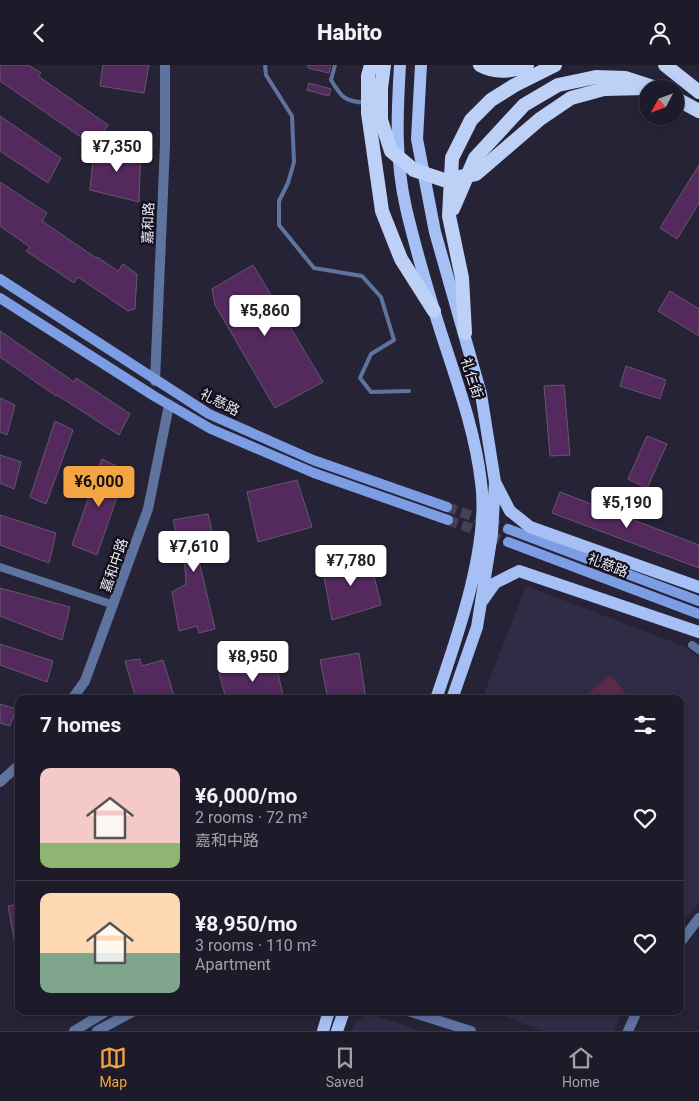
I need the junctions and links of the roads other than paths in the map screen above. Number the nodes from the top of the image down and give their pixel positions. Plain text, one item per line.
1 (165, 65) edge
2 (265, 65) edge
3 (335, 65) edge
4 (371, 65) edge
5 (384, 65) edge
6 (400, 65) edge
7 (421, 65) edge
8 (480, 65) edge
9 (527, 65) edge
10 (555, 65) edge
11 (665, 65) edge
12 (639, 82) edge
13 (639, 88) edge
14 (699, 92) edge
15 (368, 103) junction
16 (684, 103) edge
17 (699, 111) edge
18 (450, 216) junction
19 (0, 279) edge
20 (0, 298) edge
21 (434, 311) junction
22 (465, 333) junction
23 (156, 381) junction
24 (409, 391) dead end
25 (169, 405) junction
26 (495, 483) junction
27 (447, 507) tunnel mouth
28 (448, 520) tunnel mouth
29 (508, 529) tunnel mouth
30 (508, 542) tunnel mouth
31 (0, 567) edge
32 (699, 587) edge
33 (699, 601) edge
34 (480, 604) junction
35 (114, 605) junction
36 (699, 614) edge
37 (699, 632) edge
38 (692, 645) dead end
39 (699, 650) edge
40 (75, 695) edge
41 (437, 695) edge
42 (453, 695) edge
43 (15, 769) edge
44 (0, 782) edge
45 (699, 918) edge
46 (684, 938) edge
47 (100, 1015) edge
48 (127, 1015) edge
49 (329, 1015) edge
50 (343, 1015) edge
51 (421, 1015) edge
52 (635, 1015) edge
53 (74, 1031) edge
54 (97, 1031) edge
55 (323, 1031) edge
56 (337, 1031) edge
57 (471, 1031) edge
58 (628, 1031) edge

1 - 23 street, 嘉和路
2 - 24 lane
3 - 15 lane
4 - 15 highway
5 - 13 highway, bridge
6 - 21 main road, 礼仁街
7 - 22 main road, 礼仁街
8 - 9 highway
10 - 18 highway
11 - 14 highway
12 - 18 highway
15 - 21 highway
16 - 17 highway
18 - 22 highway
19 - 23 main road, 礼慈路
20 - 25 main road, 礼慈路
21 - 41 main road, 礼仁街
22 - 26 main road, 礼仁街
23 - 27 main road, 礼慈路
25 - 28 main road, 礼慈路
25 - 35 street, 嘉和中路
26 - 32 main road
26 - 34 main road, 礼仁街
29 - 33 main road, 礼慈路
30 - 36 main road, 礼慈路
31 - 35 street
34 - 37 main road
34 - 42 main road, 礼仁街
35 - 40 street, 嘉和中路
38 - 39 street
43 - 44 street
45 - 46 street
47 - 53 street
48 - 54 street
49 - 55 main road
50 - 56 main road
51 - 57 street
52 - 58 street

